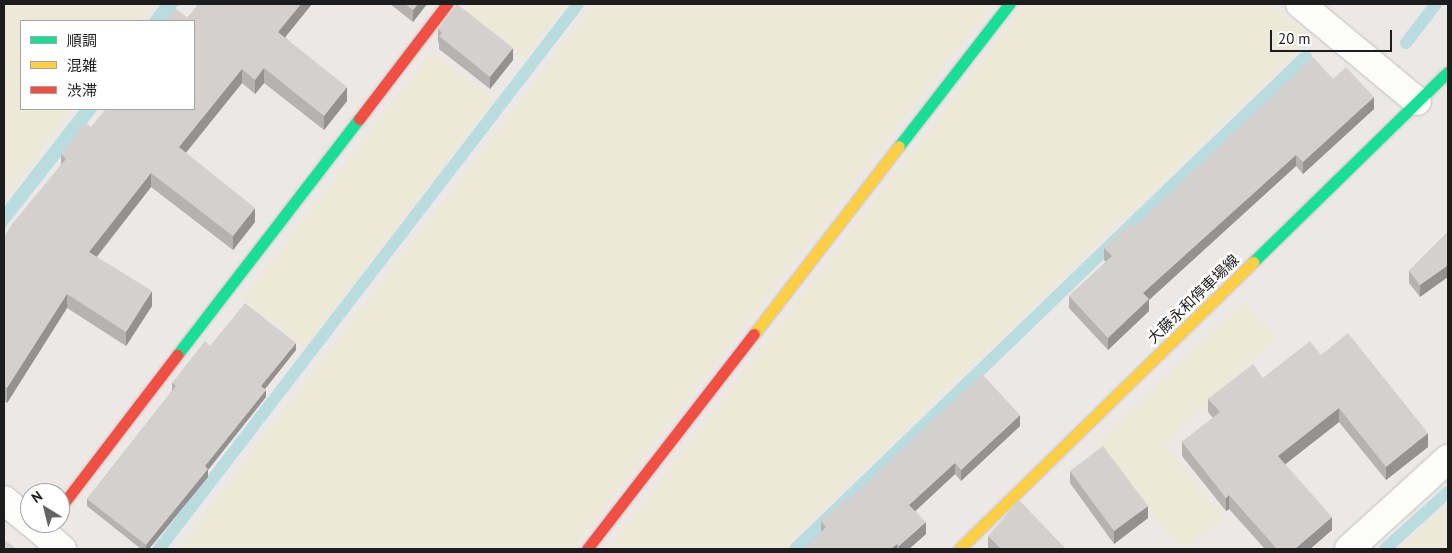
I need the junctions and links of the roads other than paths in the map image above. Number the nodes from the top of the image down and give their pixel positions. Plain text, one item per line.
1 (447, 4) edge
2 (1009, 4) edge
3 (1300, 4) edge
4 (1448, 72) edge
5 (1417, 101) junction
6 (1448, 459) edge
7 (70, 495) edge
8 (4, 500) edge
9 (20, 512) edge
10 (46, 533) edge
11 (62, 549) edge
12 (587, 549) edge
13 (959, 549) edge
14 (1349, 549) edge

1 - 7 street
2 - 12 street
3 - 5 street
4 - 5 street, 大藤永和停車場線
5 - 13 street, 大藤永和停車場線
6 - 14 street
8 - 9 street
10 - 11 street

